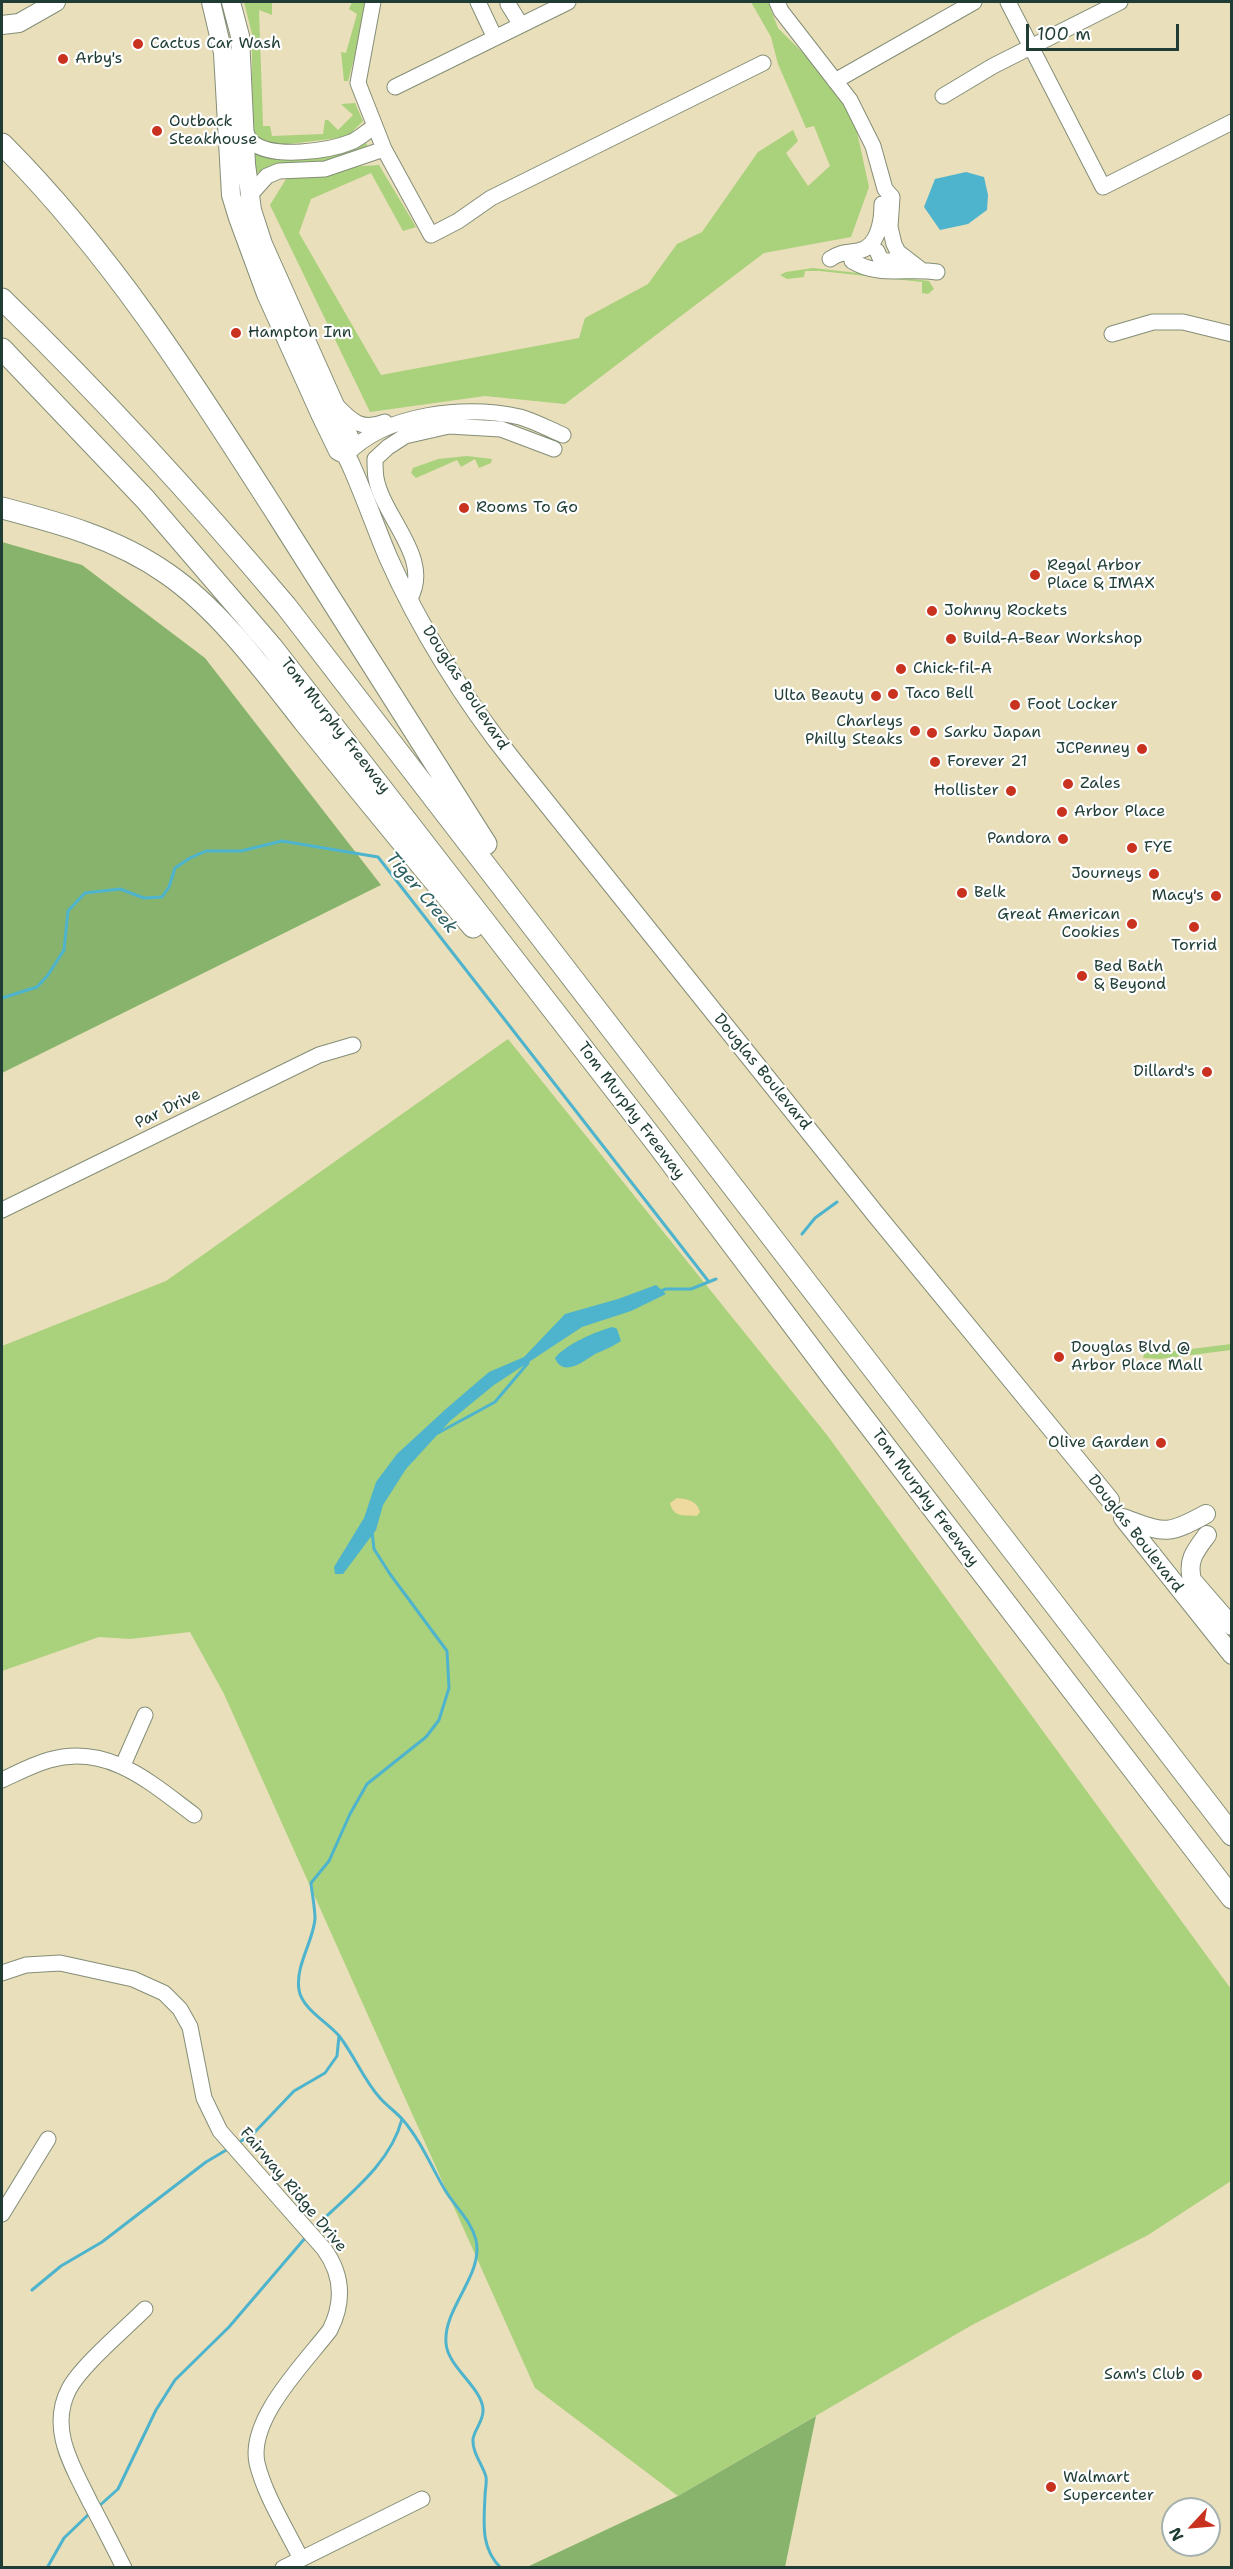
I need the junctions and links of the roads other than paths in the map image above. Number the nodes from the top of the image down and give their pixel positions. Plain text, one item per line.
1 (36, 2) edge
2 (56, 2) edge
3 (231, 2) edge
4 (373, 2) edge
5 (478, 2) edge
6 (568, 2) edge
7 (777, 2) edge
8 (974, 2) edge
9 (1008, 2) edge
10 (1120, 2) edge
11 (508, 4) dead end
12 (212, 7) edge
13 (2, 23) edge
14 (521, 25) junction
15 (495, 38) junction
16 (1031, 47) junction
17 (763, 63) dead end
18 (835, 81) junction
19 (395, 87) dead end
20 (943, 96) dead end
21 (1232, 122) edge
22 (375, 126) junction
23 (245, 131) junction
24 (2, 144) edge
25 (384, 149) junction
26 (884, 195) junction
27 (241, 199) junction
28 (893, 212) junction
29 (887, 257) junction
30 (2, 299) edge
31 (1112, 333) dead end
32 (1232, 334) edge
33 (2, 349) edge
34 (333, 402) junction
35 (407, 420) junction
36 (563, 435) dead end
37 (388, 447) junction
38 (554, 449) dead end
39 (346, 455) junction
40 (2, 508) edge
41 (409, 600) junction
42 (550, 947) junction
43 (353, 1045) dead end
44 (657, 1144) junction
45 (2, 1210) edge
46 (1110, 1500) joint
47 (1206, 1514) dead end
48 (1123, 1518) junction
49 (1207, 1535) dead end
50 (1232, 1626) edge
51 (1232, 1655) edge
52 (145, 1715) dead end
53 (123, 1765) junction
54 (2, 1780) edge
55 (194, 1815) dead end
56 (1232, 1835) edge
57 (1232, 1898) edge
58 (2, 1973) edge
59 (48, 2139) dead end
60 (3, 2207) edge
61 (145, 2309) dead end
62 (422, 2499) dead end
63 (301, 2559) junction
64 (124, 2568) edge
65 (283, 2568) edge

1 - 13 main road
2 - 13 main road
3 - 23 main road, Douglas Boulevard
4 - 22 street
5 - 15 street
6 - 14 street
7 - 18 street
8 - 18 street
9 - 16 street
10 - 16 street
11 - 14 street
12 - 27 main road, Douglas Boulevard
14 - 15 street
15 - 19 street
16 - 20 street
16 - 21 street
17 - 25 street
18 - 26 street
22 - 23 street
22 - 25 street
23 - 27 main road, Douglas Boulevard
24 - 42 highway
25 - 27 street
26 - 28 street
26 - 29 street
26 - 29 street
27 - 34 main road, Douglas Boulevard
27 - 39 main road, Douglas Boulevard
28 - 29 street
28 - 29 street
30 - 42 highway
31 - 32 street
33 - 44 highway, Tom Murphy Freeway
34 - 35 street
34 - 39 main road, Douglas Boulevard
35 - 36 street
35 - 39 street
37 - 38 street
37 - 39 street
37 - 41 street
39 - 41 main road, Douglas Boulevard
40 - 44 highway
41 - 46 main road, Douglas Boulevard
42 - 56 highway
43 - 45 street, Par Drive
44 - 57 highway, Tom Murphy Freeway
46 - 48 street, Douglas Boulevard
47 - 48 main road
48 - 51 main road, Douglas Boulevard
49 - 50 main road
52 - 53 street
53 - 54 street
53 - 55 street
58 - 63 street, Fairway Ridge Drive
59 - 60 street
61 - 64 street
62 - 63 street
63 - 65 street

